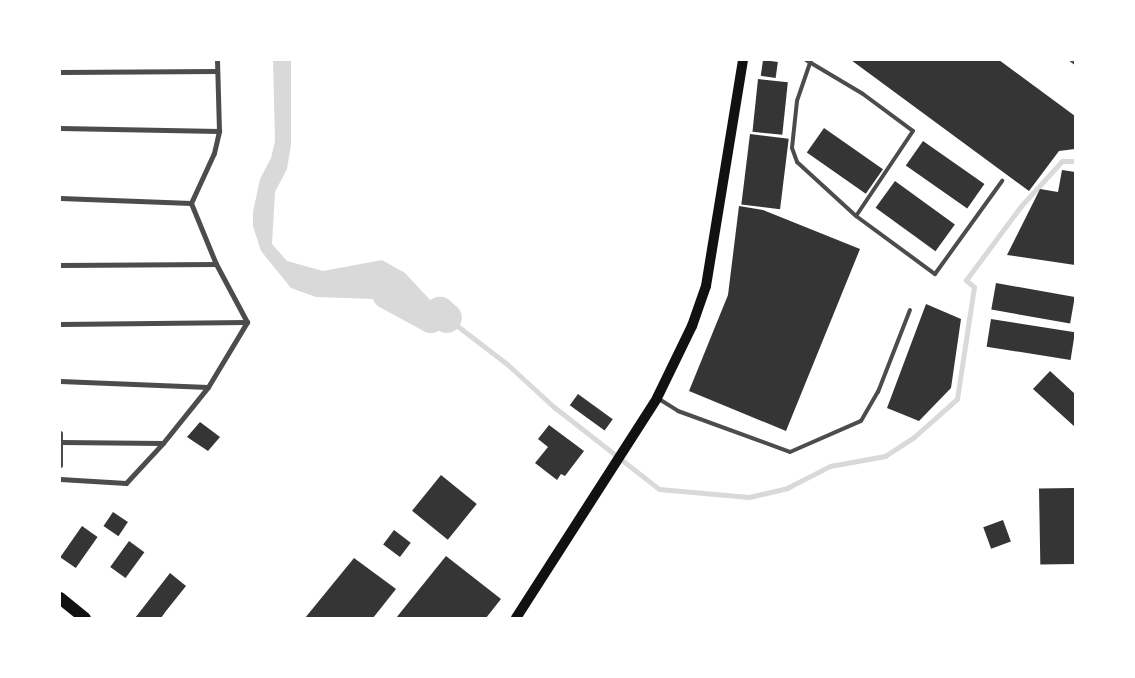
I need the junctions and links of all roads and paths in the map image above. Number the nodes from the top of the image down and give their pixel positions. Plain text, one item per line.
1 (217, 60) edge
2 (742, 60) edge
3 (809, 61) edge
4 (217, 71) junction
5 (60, 72) edge
6 (60, 128) edge
7 (219, 132) junction
8 (1002, 181) dead end
9 (60, 198) edge
10 (191, 203) junction
11 (856, 216) junction
12 (216, 264) junction
13 (60, 265) edge
14 (910, 310) dead end
15 (247, 322) junction
16 (60, 324) edge
17 (60, 381) edge
18 (208, 387) junction
19 (657, 398) junction
20 (60, 434) edge
21 (60, 442) edge
22 (163, 444) junction
23 (60, 465) edge
24 (60, 479) edge
25 (60, 598) edge
26 (85, 618) edge
27 (516, 618) edge

1 - 4 street
2 - 19 main road
3 - 11 lane
3 - 11 lane
4 - 5 street
4 - 7 street
6 - 7 street
7 - 10 street
8 - 11 lane
9 - 10 street
10 - 12 street
12 - 13 street
12 - 15 street
14 - 19 lane
15 - 16 street
15 - 18 street
17 - 18 street
18 - 22 street
19 - 27 main road
20 - 21 street
21 - 22 street
21 - 23 street
22 - 24 street
25 - 26 main road

